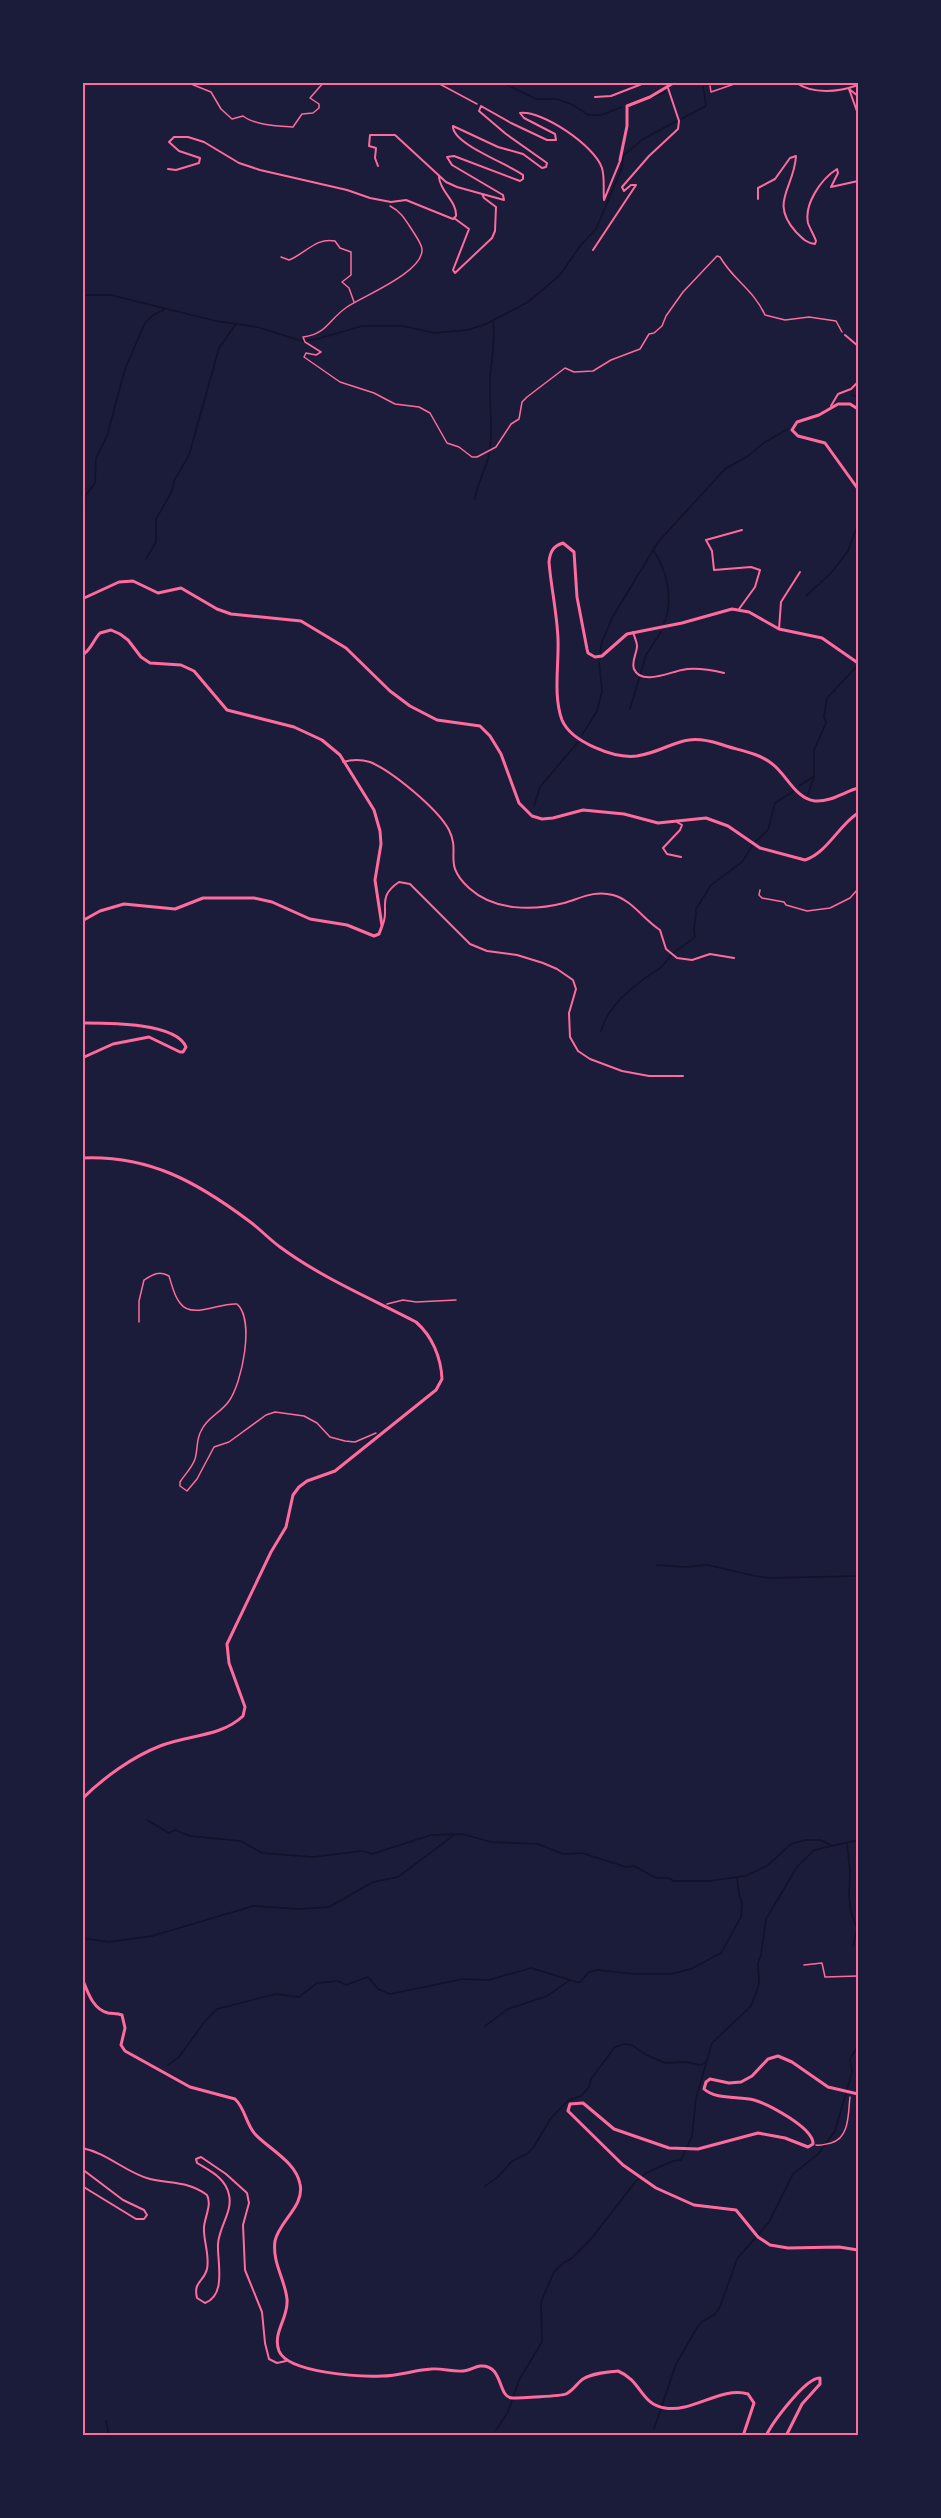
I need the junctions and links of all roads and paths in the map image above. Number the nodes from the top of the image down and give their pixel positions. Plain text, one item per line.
1 (180, 82) edge
2 (324, 82) edge
3 (435, 82) edge
4 (647, 82) edge
5 (675, 82) edge
6 (740, 82) edge
7 (795, 82) edge
8 (857, 84) edge
9 (710, 86) dead end
10 (668, 88) junction
11 (849, 89) junction
12 (858, 96) edge
13 (595, 97) dead end
14 (481, 106) junction
15 (858, 114) edge
16 (621, 160) joint
17 (378, 166) dead end
18 (168, 169) dead end
19 (439, 177) junction
20 (858, 181) edge
21 (482, 194) junction
22 (758, 199) dead end
23 (391, 202) junction
24 (454, 218) junction
25 (593, 250) dead end
26 (281, 257) dead end
27 (355, 303) junction
28 (845, 335) joint
29 (858, 346) edge
30 (858, 382) edge
31 (831, 406) junction
32 (858, 409) edge
33 (858, 489) edge
34 (742, 530) dead end
35 (800, 572) dead end
36 (82, 599) edge
37 (739, 609) junction
38 (779, 629) junction
39 (633, 632) junction
40 (82, 655) edge
41 (858, 663) edge
42 (724, 673) dead end
43 (343, 762) junction
44 (858, 788) edge
45 (858, 813) edge
46 (677, 822) junction
47 (681, 857) dead end
48 (858, 889) edge
49 (760, 890) dead end
50 (82, 921) edge
51 (382, 926) junction
52 (734, 958) dead end
53 (82, 1023) edge
54 (82, 1058) edge
55 (683, 1076) dead end
56 (82, 1158) edge
57 (456, 1300) dead end
58 (382, 1307) junction
59 (139, 1322) dead end
60 (382, 1432) junction
61 (82, 1799) edge
62 (804, 1965) dead end
63 (858, 1976) edge
64 (82, 1978) edge
65 (850, 2092) junction
66 (858, 2094) edge
67 (813, 2144) junction
68 (82, 2148) edge
69 (82, 2169) edge
70 (82, 2186) edge
71 (858, 2250) edge
72 (286, 2361) junction
73 (743, 2436) edge
74 (766, 2436) edge
75 (786, 2436) edge

1 - 2 path
3 - 14 path
4 - 13 street
5 - 10 street
6 - 9 path
7 - 11 street
8 - 11 street
10 - 16 street
10 - 25 street
11 - 12 street
11 - 15 street
14 - 16 street
14 - 21 street
17 - 19 street
18 - 23 street
19 - 21 street
19 - 24 street
20 - 22 street
21 - 24 street
23 - 24 street
23 - 27 path
26 - 27 path
27 - 28 path
28 - 29 street
30 - 31 street
31 - 32 street
31 - 33 street
34 - 37 street
35 - 38 street
36 - 46 street
37 - 38 street
37 - 39 street
38 - 41 street
39 - 42 street
39 - 44 street
40 - 43 street
43 - 51 street
43 - 52 street
45 - 46 street
46 - 47 street
48 - 49 path
50 - 51 street
51 - 55 street
53 - 54 street
56 - 58 street
57 - 58 path
58 - 60 street
59 - 60 path
60 - 61 street
62 - 63 street
64 - 72 street
65 - 66 street
65 - 67 path
65 - 67 street
67 - 71 street
68 - 72 street
69 - 70 street
72 - 73 street
74 - 75 street

